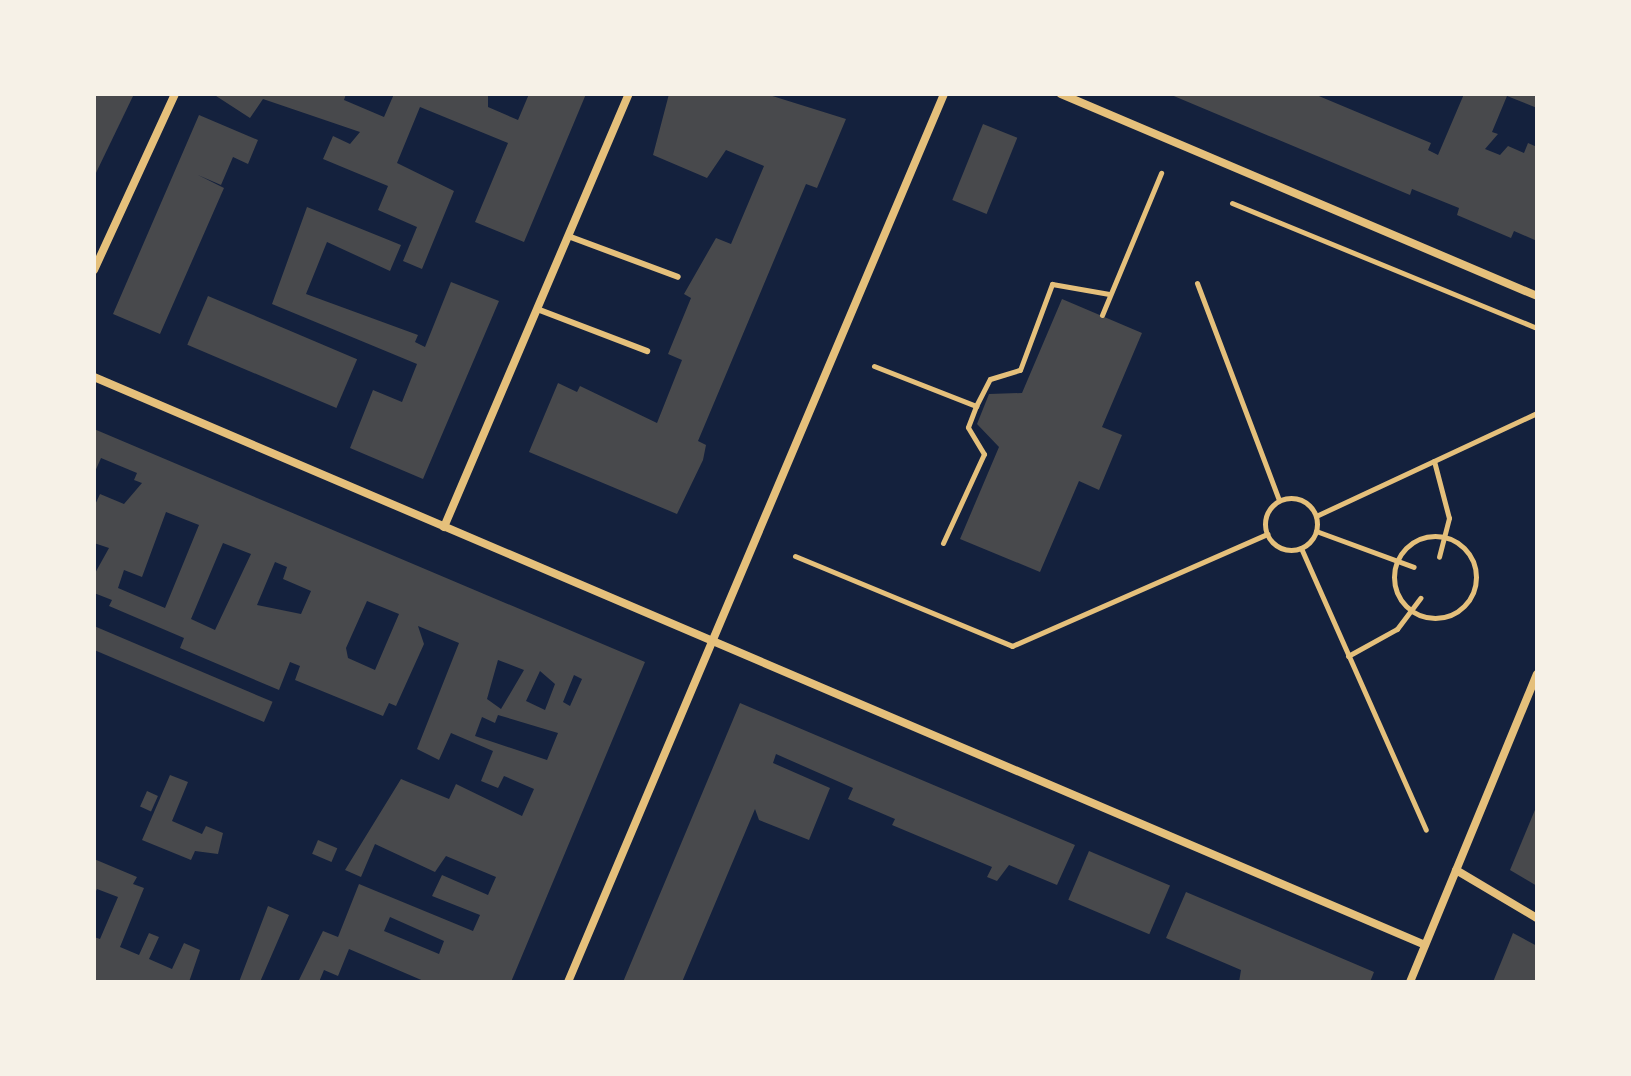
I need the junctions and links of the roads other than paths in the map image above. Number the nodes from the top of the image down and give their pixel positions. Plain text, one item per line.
1 (175, 94) edge
2 (629, 94) edge
3 (944, 94) edge
4 (1061, 94) edge
5 (568, 236) junction
6 (94, 270) edge
7 (678, 277) dead end
8 (1537, 296) edge
9 (537, 309) junction
10 (647, 351) dead end
11 (94, 377) edge
12 (444, 527) junction
13 (712, 642) junction
14 (1537, 674) edge
15 (1456, 870) junction
16 (1537, 918) edge
17 (1425, 945) junction
18 (568, 982) edge
19 (1410, 982) edge

1 - 6 street
2 - 5 street
3 - 13 street
4 - 8 street
5 - 7 lane
5 - 9 street
9 - 10 lane
9 - 12 street
11 - 12 street
12 - 13 street
13 - 17 street
13 - 18 street
14 - 15 street
15 - 16 street
15 - 17 street
17 - 19 street

